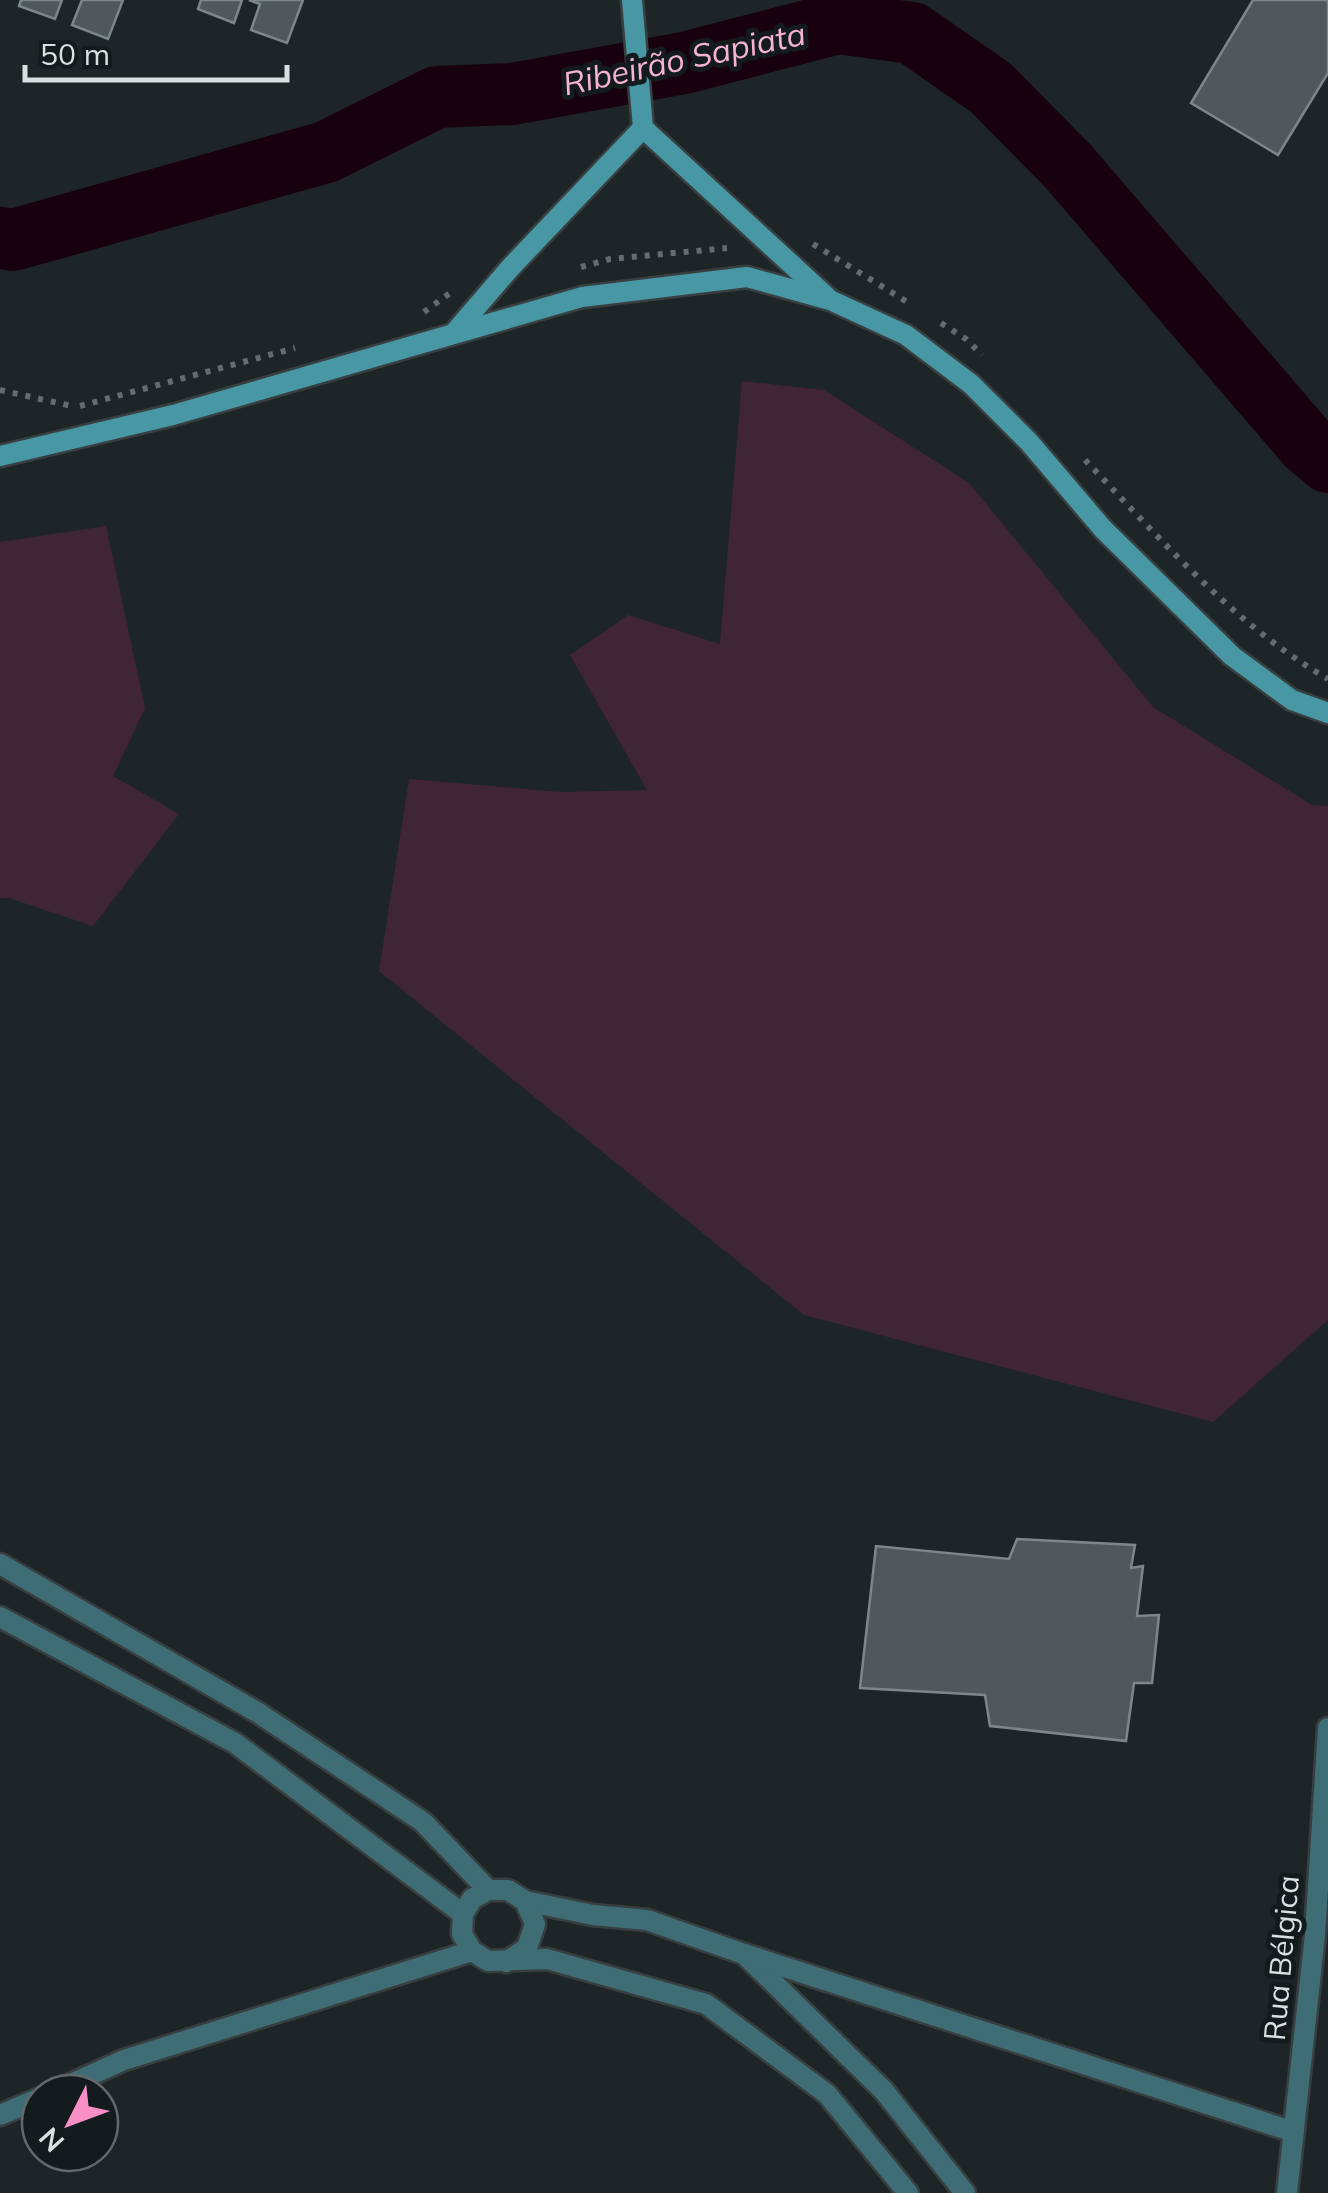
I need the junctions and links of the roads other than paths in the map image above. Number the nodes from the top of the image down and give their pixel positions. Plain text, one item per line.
1 (632, 0) edge
2 (643, 121) junction
3 (830, 300) junction
4 (455, 332) junction
5 (0, 456) edge
6 (1328, 713) edge
7 (0, 1564) edge
8 (0, 1617) edge
9 (1328, 1728) edge
10 (488, 1890) junction
11 (525, 1901) junction
12 (463, 1914) junction
13 (472, 1951) junction
14 (744, 1954) junction
15 (506, 1962) junction
16 (95, 2073) edge
17 (1294, 2132) junction
18 (908, 2193) edge
19 (965, 2193) edge
20 (1287, 2193) edge

1 - 2 main road
2 - 3 main road
2 - 4 main road
3 - 4 main road
3 - 6 main road
4 - 5 main road
7 - 10 street
8 - 12 street
9 - 17 street, Rua Bélgica
10 - 11 street
10 - 12 street
11 - 14 street
11 - 15 street
12 - 13 street
13 - 15 street
13 - 16 street
14 - 17 street
14 - 19 street
15 - 18 street
17 - 20 street, Rua Bélgica

